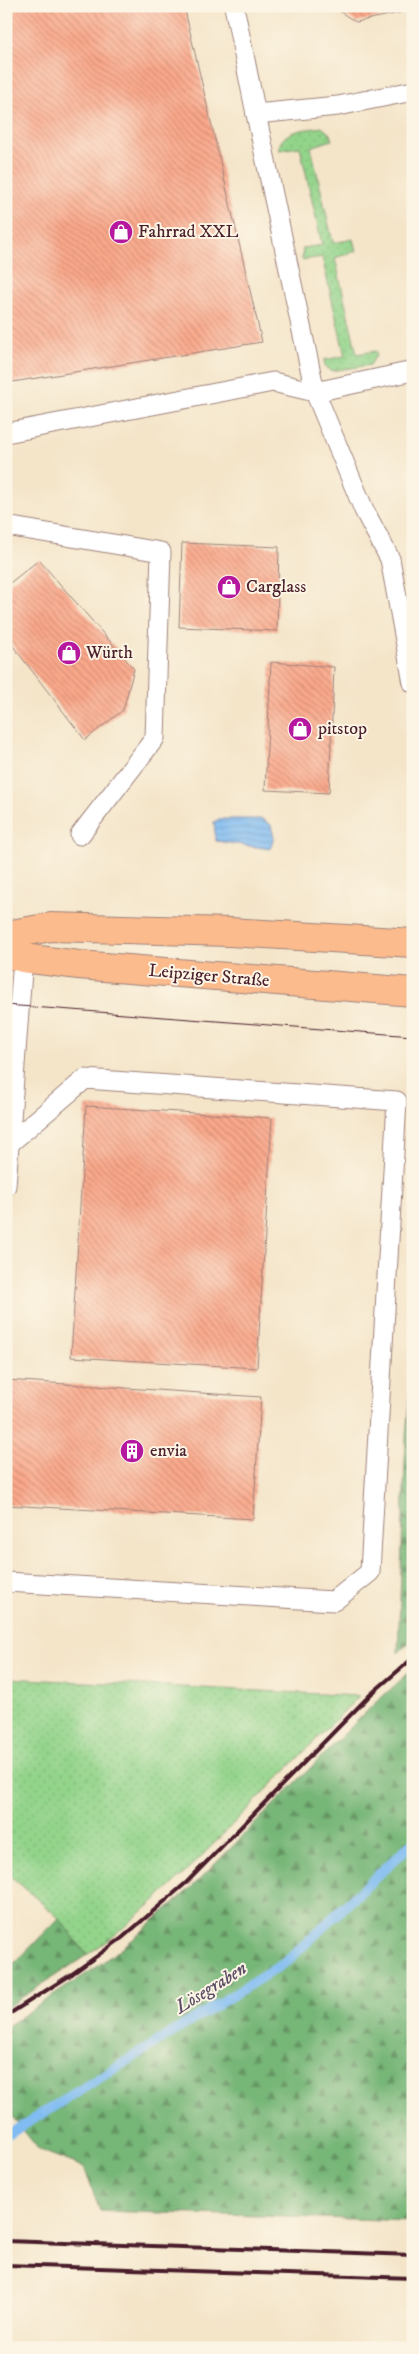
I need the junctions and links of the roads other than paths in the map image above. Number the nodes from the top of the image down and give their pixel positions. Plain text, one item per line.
1 (234, 6) edge
2 (413, 91) edge
3 (256, 114) junction
4 (413, 371) edge
5 (315, 392) junction
6 (6, 434) edge
7 (6, 526) edge
8 (413, 683) edge
9 (80, 835) dead end
10 (6, 935) edge
11 (413, 943) edge
12 (15, 955) edge
13 (413, 992) edge
14 (10, 1143) junction
15 (6, 1186) edge
16 (6, 1582) edge

1 - 3 lane
2 - 3 lane
3 - 5 lane
4 - 5 lane
5 - 6 lane
5 - 8 lane
7 - 9 lane
10 - 11 main road
12 - 13 main road, Leipziger Straße
12 - 14 lane
14 - 15 lane
14 - 16 lane

